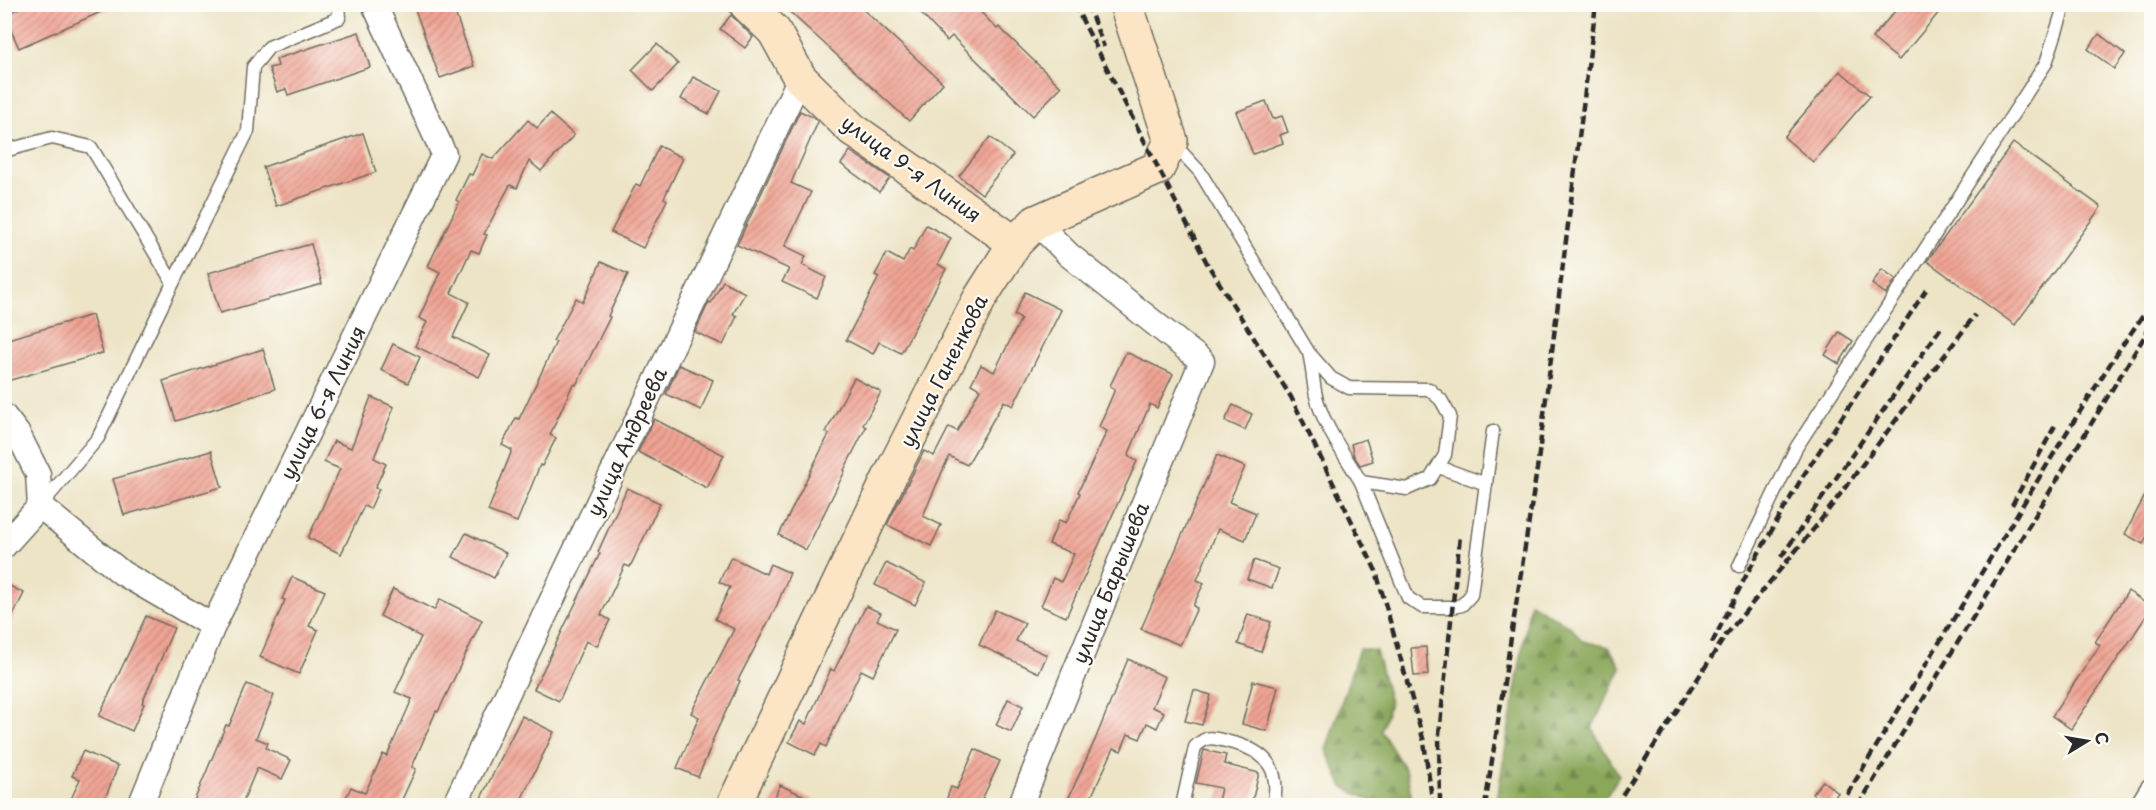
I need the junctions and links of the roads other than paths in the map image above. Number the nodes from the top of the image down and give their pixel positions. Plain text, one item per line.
1 (338, 4) edge
2 (374, 4) edge
3 (746, 4) edge
4 (1126, 4) edge
5 (2065, 4) edge
6 (800, 78) junction
7 (1171, 141) junction
8 (4, 151) edge
9 (1025, 232) junction
10 (173, 283) junction
11 (1309, 353) junction
12 (4, 416) edge
13 (1493, 431) dead end
14 (1439, 467) junction
15 (1361, 482) junction
16 (1486, 484) junction
17 (40, 506) junction
18 (4, 546) edge
19 (1739, 566) dead end
20 (213, 626) junction
21 (2151, 790) edge
22 (140, 806) edge
23 (454, 806) edge
24 (733, 806) edge
25 (1020, 806) edge
26 (1182, 806) edge
27 (1273, 806) edge
28 (2142, 806) edge

1 - 10 lane
2 - 20 street, улица 6-я Линия
3 - 6 street, улица 9-я Линия
4 - 7 street
5 - 19 lane
6 - 9 street, улица 9-я Линия
6 - 23 street, улица Андреева
7 - 9 street
7 - 11 lane
8 - 10 lane
9 - 24 street, улица Ганенкова
9 - 25 street, улица Барышева
10 - 17 lane
11 - 14 lane
11 - 15 lane
12 - 17 street
13 - 16 lane
14 - 15 lane
14 - 16 lane
15 - 16 lane
17 - 18 street
17 - 20 street
20 - 22 street, улица 6-я Линия
21 - 28 street
26 - 27 lane

